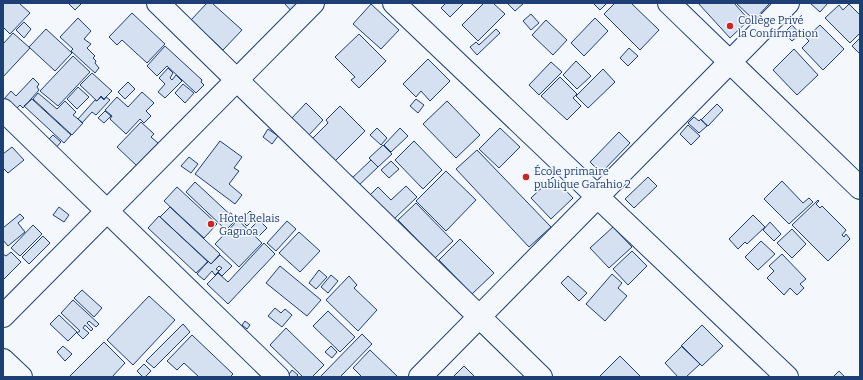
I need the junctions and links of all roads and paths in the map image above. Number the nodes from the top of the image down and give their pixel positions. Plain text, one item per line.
1 (158, 3) edge
2 (313, 3) edge
3 (394, 3) edge
4 (669, 3) edge
5 (788, 3) edge
6 (730, 62) junction
7 (236, 79) junction
8 (3, 110) edge
9 (860, 188) edge
10 (597, 197) junction
11 (107, 211) junction
12 (3, 316) edge
13 (480, 316) junction
14 (3, 360) edge
15 (21, 377) edge
16 (278, 377) edge
17 (420, 377) edge
18 (541, 377) edge
19 (787, 377) edge

1 - 7 street
2 - 7 street
3 - 10 street
4 - 6 street
5 - 6 street
6 - 9 street
6 - 10 street
7 - 11 street
7 - 13 street
8 - 11 street
10 - 13 street
10 - 19 street
11 - 12 street
11 - 16 street
13 - 17 street
13 - 18 street
14 - 15 street

